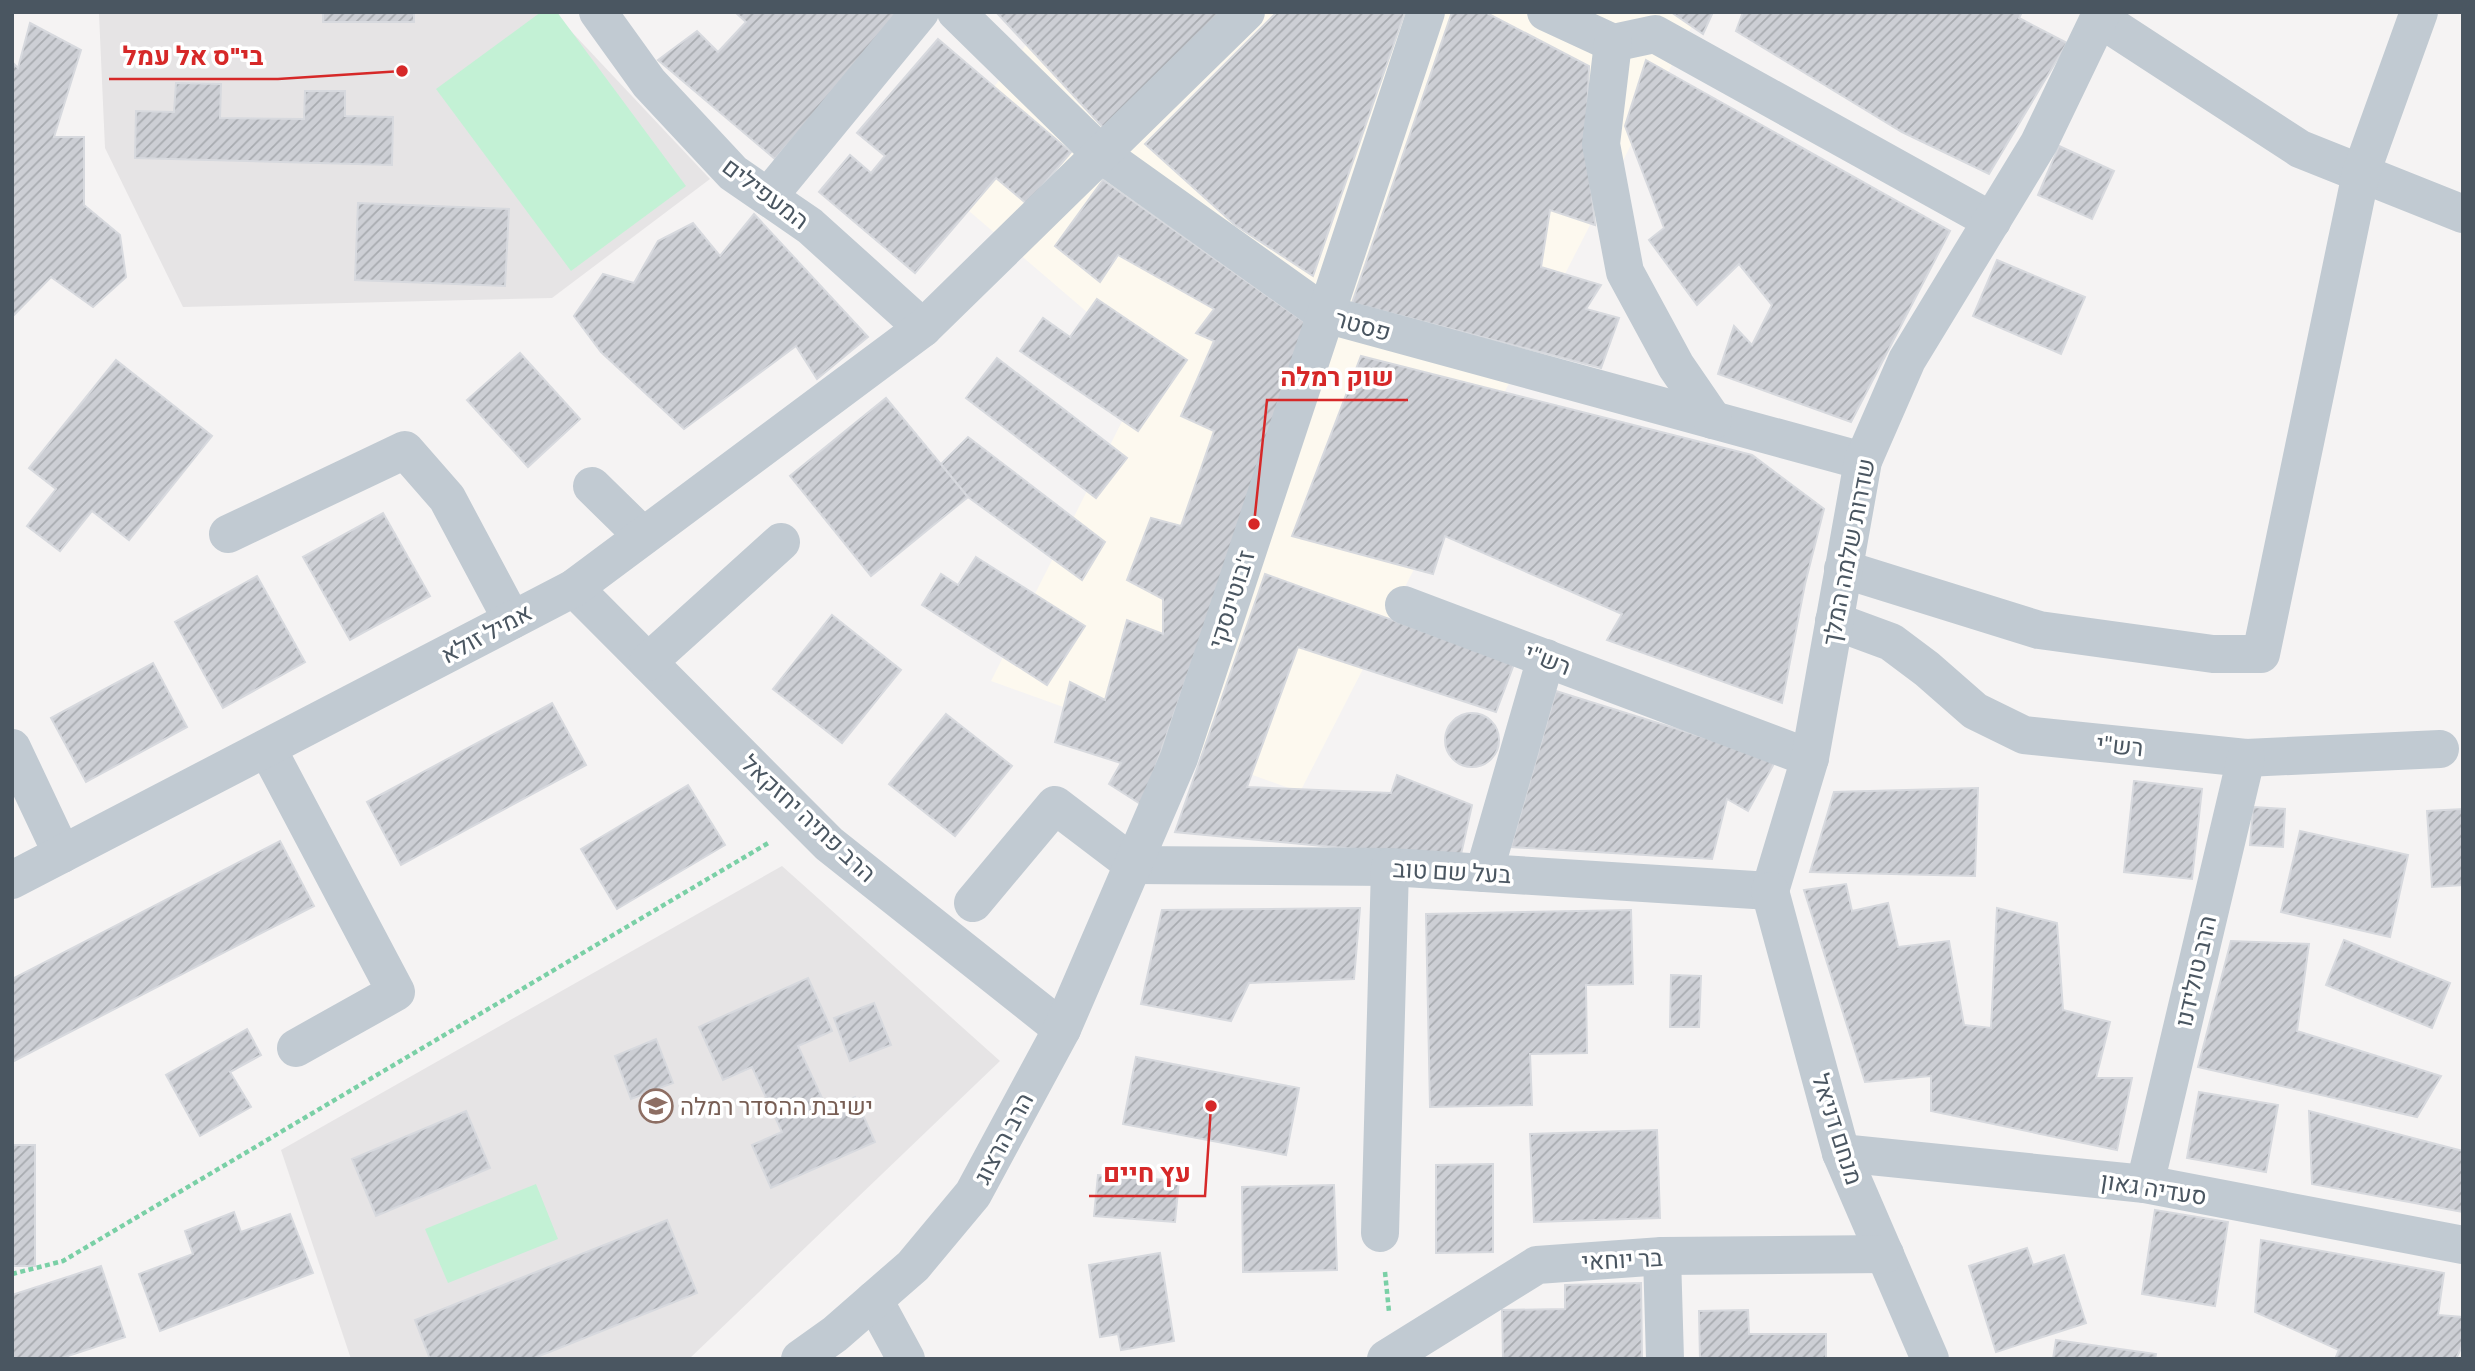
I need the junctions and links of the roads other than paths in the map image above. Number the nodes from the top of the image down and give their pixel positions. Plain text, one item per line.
1 (598, 12) edge
2 (920, 12) edge
3 (956, 12) edge
4 (1246, 12) edge
5 (1426, 12) edge
6 (1546, 12) edge
7 (2420, 12) edge
8 (2101, 15) edge
9 (1613, 43) junction
10 (1101, 154) junction
11 (2361, 173) junction
12 (768, 197) junction
13 (2463, 214) edge
14 (1992, 220) junction
15 (1325, 314) junction
16 (923, 328) junction
17 (1713, 420) junction
18 (1863, 461) junction
19 (592, 486) dead end
20 (228, 534) dead end
21 (643, 536) junction
22 (781, 542) dead end
23 (1843, 569) junction
24 (574, 587) junction
25 (1404, 605) dead end
26 (512, 620) junction
27 (1834, 621) junction
28 (1546, 658) junction
29 (648, 662) junction
30 (12, 747) edge
31 (267, 748) junction
32 (2440, 749) dead end
33 (1810, 758) junction
34 (2246, 758) junction
35 (62, 854) junction
36 (1134, 864) junction
37 (1390, 867) junction
38 (1485, 873) junction
39 (12, 880) edge
40 (1770, 891) junction
41 (973, 903) dead end
42 (1062, 1029) junction
43 (296, 1048) dead end
44 (1841, 1153) junction
45 (2144, 1184) junction
46 (1380, 1233) road end
47 (2463, 1245) edge
48 (1885, 1254) junction
49 (1662, 1256) junction
50 (874, 1300) junction
51 (1390, 1356) edge
52 (800, 1359) edge
53 (906, 1359) edge
54 (1665, 1359) edge
55 (1930, 1359) edge

1 - 12 street, המעפילים
2 - 12 street
3 - 10 street, פסטר
4 - 10 street, אמיל זולא
5 - 15 street, ז'בוטינסקי
6 - 9 street
7 - 11 street
8 - 11 street
8 - 14 street, שדרות שלמה המלך
9 - 14 street
9 - 17 street
10 - 15 street, פסטר
10 - 16 street, אמיל זולא
11 - 13 street
11 - 23 street
12 - 16 street, המעפילים
14 - 18 street, שדרות שלמה המלך
15 - 17 street, פסטר
15 - 36 street, ז'בוטינסקי
16 - 21 street, אמיל זולא
17 - 18 street, פסטר
18 - 23 street, שדרות שלמה המלך
19 - 21 street
20 - 26 street
21 - 24 street, אמיל זולא
22 - 29 street
23 - 27 street, שדרות שלמה המלך
24 - 26 street, אמיל זולא
24 - 29 street, הרב פתיה יחזקאל
25 - 28 street, רש"י
26 - 31 street, אמיל זולא
27 - 33 street, שדרות שלמה המלך
27 - 34 street, רש"י
28 - 33 street, רש"י
28 - 38 street
29 - 42 street, הרב פתיה יחזקאל
30 - 35 street
31 - 35 street, אמיל זולא
31 - 43 street
32 - 34 street, רש"י
33 - 40 street, שדרות שלמה המלך
34 - 45 street, הרב טולידנו
35 - 39 street, אמיל זולא
36 - 37 street, בעל שם טוב
36 - 41 street
36 - 42 street, הרב הרצוג
37 - 38 street, בעל שם טוב
37 - 46 street
38 - 40 street, בעל שם טוב
40 - 44 street, מנחם דניאל
42 - 50 street, הרב הרצוג
44 - 45 street, סעדיה גאון
44 - 48 street, מנחם דניאל
45 - 47 street, סעדיה גאון
48 - 49 street, בר יוחאי
48 - 55 street, מנחם דניאל
49 - 51 street, בר יוחאי
49 - 54 street
50 - 52 street, הרב הרצוג
50 - 53 street

